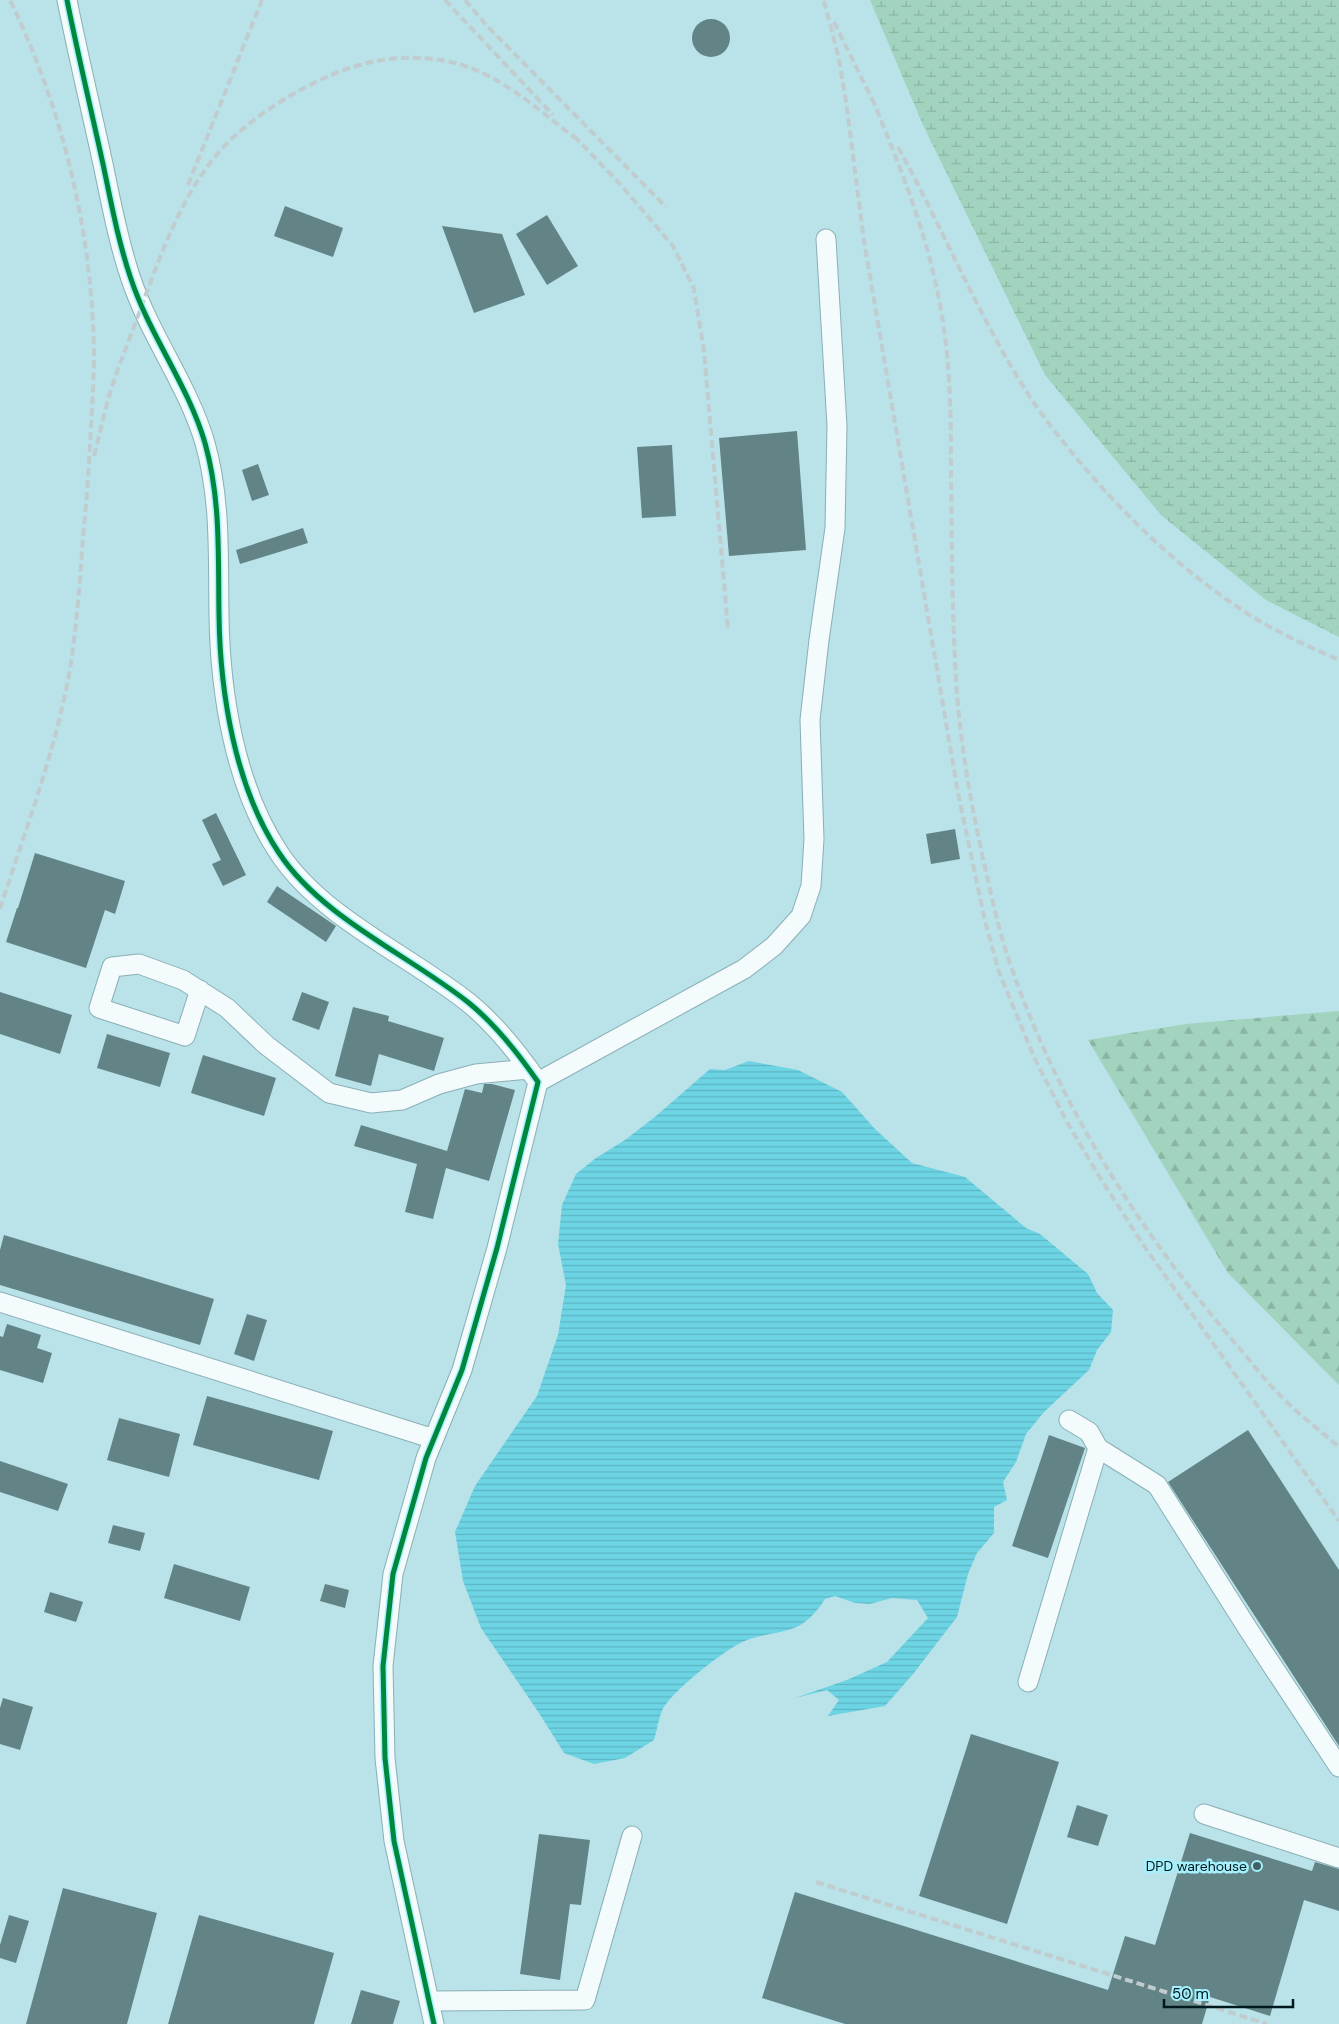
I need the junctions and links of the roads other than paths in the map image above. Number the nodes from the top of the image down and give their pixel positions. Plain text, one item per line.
1 (67, 0) edge
2 (826, 239) dead end
3 (200, 990) junction
4 (534, 1075) junction
5 (0, 1302) edge
6 (1069, 1420) dead end
7 (434, 1439) junction
8 (1098, 1448) junction
9 (1028, 1682) dead end
10 (1339, 1767) edge
11 (1204, 1814) dead end
12 (632, 1836) dead end
13 (1339, 1858) edge
14 (429, 2001) junction
15 (434, 2024) edge

1 - 4 street
2 - 4 street
3 - 3 street
3 - 4 street
4 - 7 street
5 - 7 street
6 - 8 street
7 - 14 street
8 - 9 street
8 - 10 street
11 - 13 street
12 - 14 street
14 - 15 street

